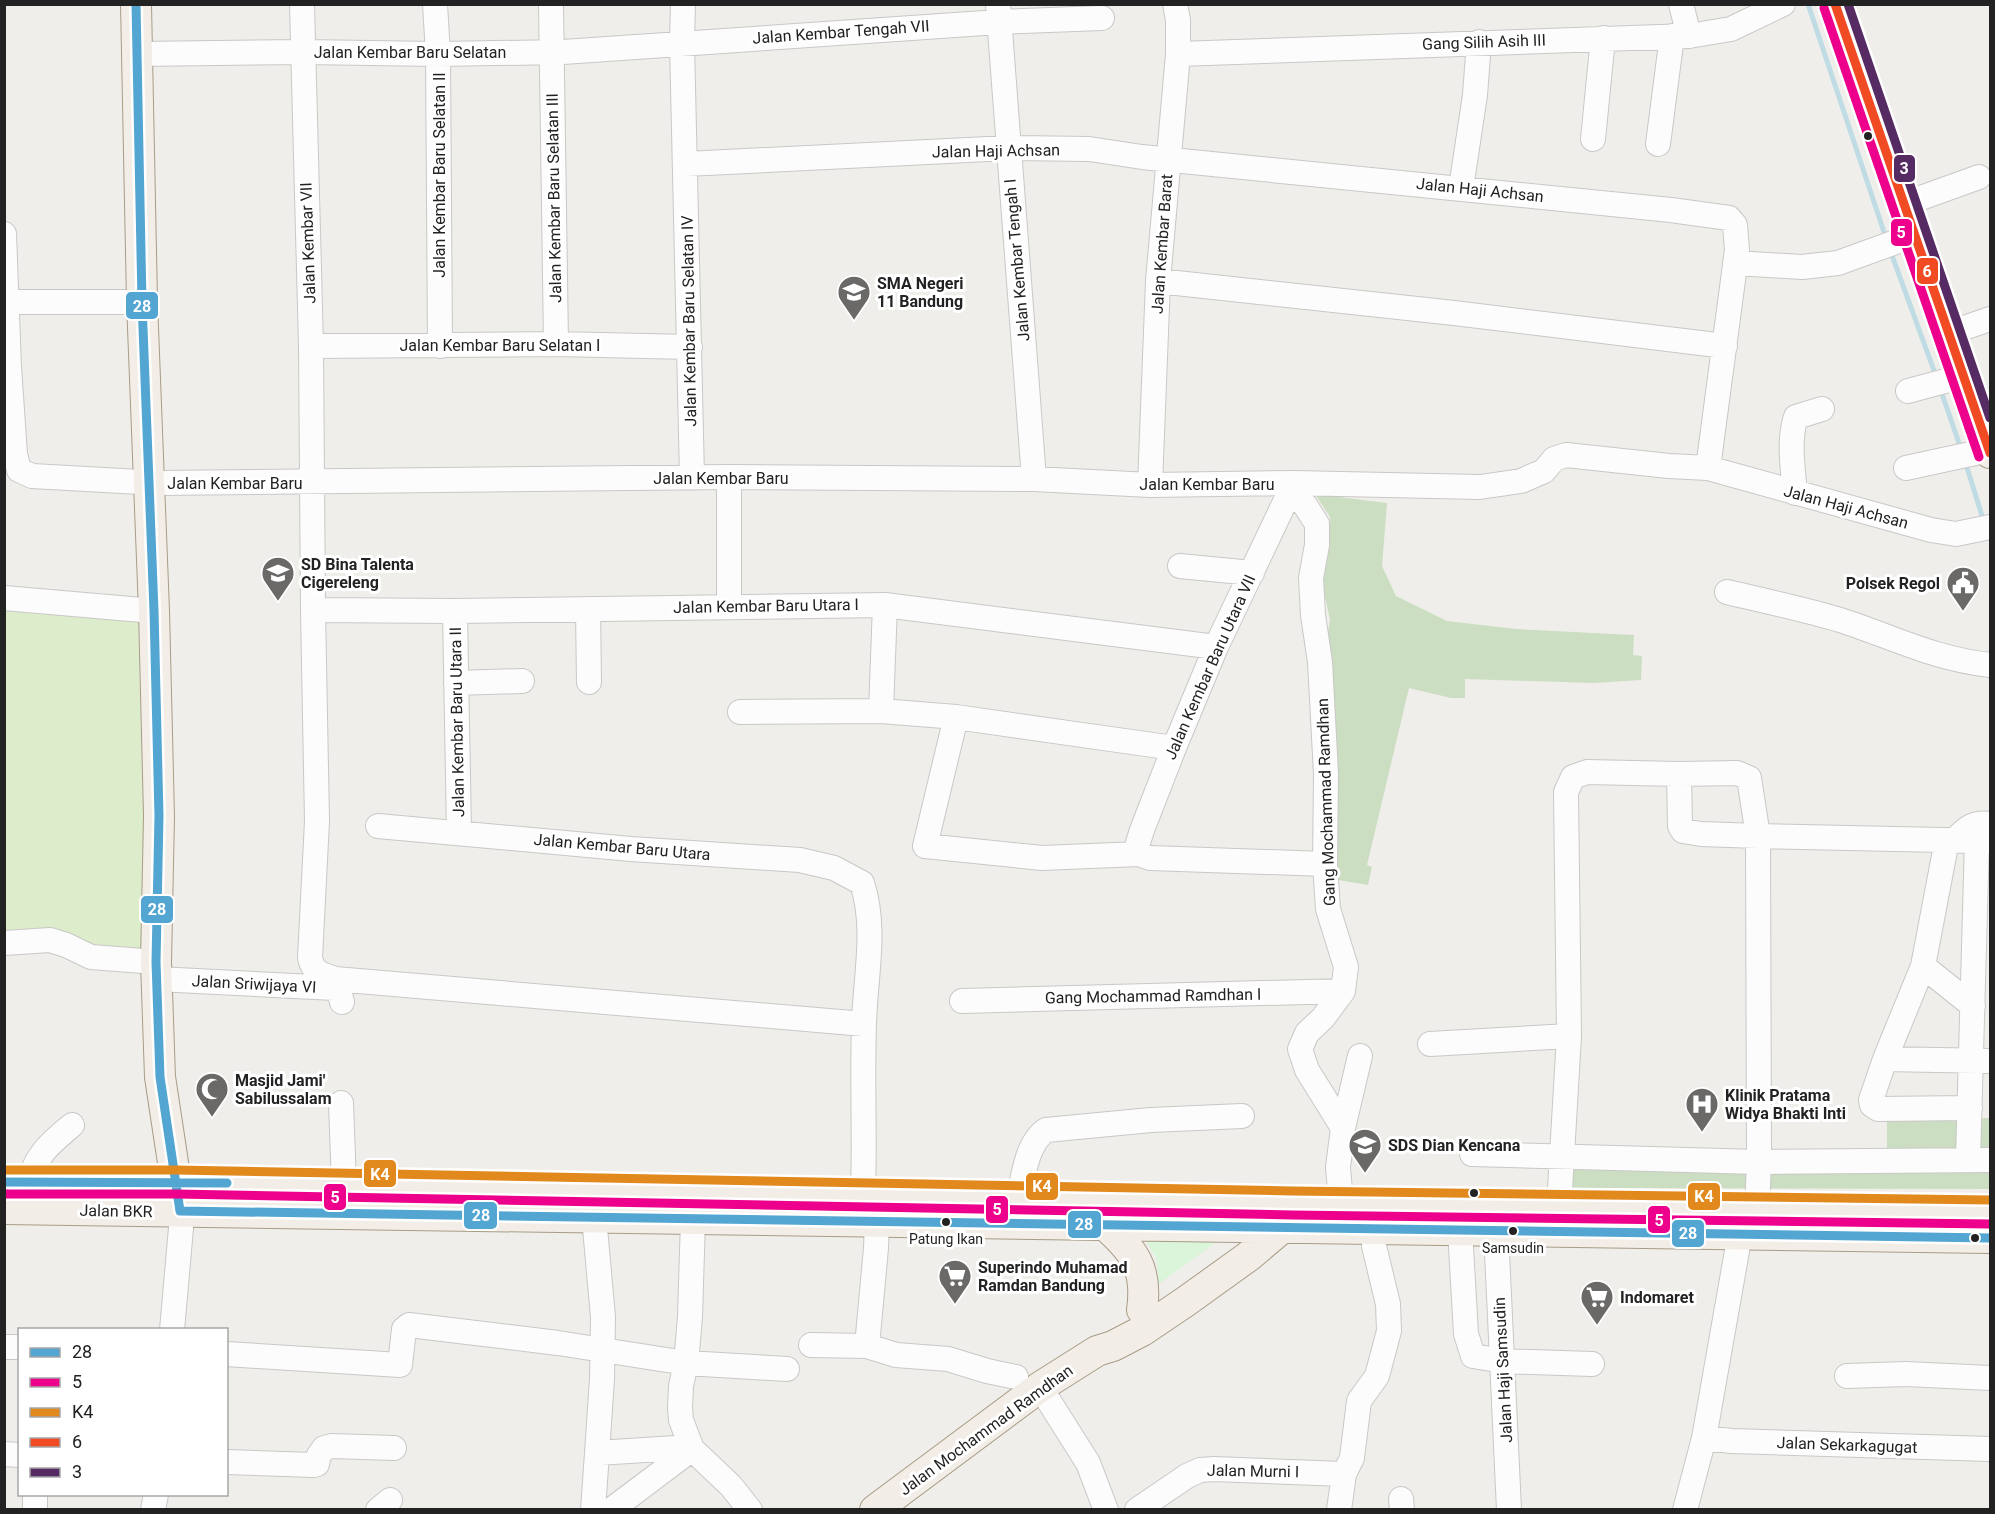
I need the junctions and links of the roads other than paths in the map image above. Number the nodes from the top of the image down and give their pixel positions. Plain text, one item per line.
1 (136, 4) edge
2 (302, 4) edge
3 (435, 4) edge
4 (551, 4) edge
5 (683, 4) edge
6 (1175, 4) edge
7 (1681, 4) edge
8 (1783, 4) edge
9 (1835, 4) edge
10 (999, 13) edge
11 (1102, 18) dead end
12 (1680, 36) junction
13 (1603, 38) junction
14 (1479, 42) junction
15 (682, 43) junction
16 (303, 52) junction
17 (552, 52) junction
18 (137, 54) junction
19 (438, 54) junction
20 (1178, 54) junction
21 (1593, 139) dead end
22 (1658, 144) dead end
23 (1008, 148) junction
24 (1168, 159) junction
25 (686, 164) junction
26 (1979, 177) dead end
27 (1461, 188) junction
28 (1904, 204) junction
29 (4, 234) edge
30 (1915, 235) junction
31 (1735, 263) junction
32 (1158, 281) junction
33 (6, 302) edge
34 (142, 302) junction
35 (1990, 319) edge
36 (1949, 333) junction
37 (556, 344) junction
38 (440, 345) junction
39 (310, 346) junction
40 (1725, 346) junction
41 (690, 347) junction
42 (7, 367) edge
43 (1964, 376) junction
44 (1908, 391) dead end
45 (1822, 409) dead end
46 (1990, 452) edge
47 (1708, 468) junction
48 (1906, 468) dead end
49 (729, 477) junction
50 (692, 478) junction
51 (1034, 479) junction
52 (312, 482) junction
53 (148, 483) junction
54 (1150, 485) junction
55 (1292, 488) junction
56 (1795, 494) junction
57 (1990, 527) edge
58 (1180, 566) dead end
59 (1251, 573) junction
60 (1727, 592) dead end
61 (4, 598) edge
62 (885, 605) junction
63 (729, 606) junction
64 (588, 609) junction
65 (313, 610) junction
66 (154, 611) junction
67 (455, 612) junction
68 (1216, 647) junction
69 (1990, 665) edge
70 (522, 681) dead end
71 (589, 682) dead end
72 (456, 683) junction
73 (881, 711) junction
74 (740, 712) dead end
75 (956, 717) junction
76 (1174, 748) junction
77 (1679, 774) junction
78 (378, 826) dead end
79 (459, 832) junction
80 (1758, 836) junction
81 (1972, 837) edge
82 (1139, 854) junction
83 (1325, 864) junction
84 (1983, 873) edge
85 (4, 943) edge
86 (1923, 966) junction
87 (157, 970) junction
88 (1343, 991) junction
89 (962, 1001) dead end
90 (342, 1002) dead end
91 (1973, 1006) junction
92 (864, 1024) junction
93 (1569, 1036) junction
94 (1430, 1044) dead end
95 (1360, 1056) dead end
96 (1885, 1059) junction
97 (1981, 1061) edge
98 (341, 1102) dead end
99 (1970, 1108) junction
100 (1242, 1116) dead end
101 (72, 1125) dead end
102 (1343, 1128) junction
103 (1472, 1154) dead end
104 (1562, 1157) junction
105 (1979, 1160) edge
106 (1759, 1162) junction
107 (17, 1182) edge
108 (176, 1182) junction
109 (344, 1185) junction
110 (863, 1195) junction
111 (1019, 1197) junction
112 (1341, 1203) junction
113 (1559, 1206) junction
114 (4, 1209) edge
115 (1757, 1209) junction
116 (180, 1211) junction
117 (1990, 1212) edge
118 (1253, 1215) junction
119 (1287, 1215) junction
120 (594, 1217) junction
121 (693, 1219) junction
122 (877, 1221) junction
123 (1105, 1225) junction
124 (1375, 1229) junction
125 (1461, 1230) junction
126 (1496, 1231) junction
127 (1740, 1234) junction
128 (1990, 1238) edge
129 (1142, 1310) junction
130 (172, 1328) edge
131 (811, 1345) dead end
132 (867, 1346) junction
133 (1098, 1351) junction
134 (603, 1352) junction
135 (228, 1354) edge
136 (1503, 1361) junction
137 (686, 1363) junction
138 (1592, 1364) dead end
139 (787, 1369) dead end
140 (1847, 1376) dead end
141 (1990, 1378) edge
142 (1028, 1382) junction
143 (1704, 1438) junction
144 (691, 1446) junction
145 (394, 1448) dead end
146 (1990, 1449) edge
147 (597, 1453) junction
148 (228, 1462) edge
149 (1344, 1474) junction
150 (593, 1509) edge
151 (611, 1509) edge
152 (750, 1509) edge
153 (875, 1509) edge
154 (1106, 1509) edge
155 (1137, 1509) edge
156 (1339, 1509) edge
157 (1509, 1509) edge
158 (1685, 1509) edge

1 - 18 main road
2 - 16 street, Jalan Kembar VII
3 - 19 street, Jalan Kembar Baru Selatan II
4 - 17 street, Jalan Kembar Baru Selatan III
5 - 15 street, Jalan Kembar Baru Selatan IV
6 - 20 street, Jalan Kembar Barat
7 - 12 street
8 - 12 street, Gang Silih Asih III
9 - 28 main road
10 - 11 street, Jalan Kembar Tengah VII
10 - 15 street, Jalan Kembar Tengah VII
10 - 23 street, Jalan Kembar Tengah I
12 - 13 street, Gang Silih Asih III
12 - 22 street
13 - 14 street, Gang Silih Asih III
13 - 21 street
14 - 20 street, Gang Silih Asih III
14 - 27 street
15 - 17 street, Jalan Kembar Baru Selatan
15 - 25 street, Jalan Kembar Baru Selatan IV
16 - 18 street, Jalan Kembar Baru Selatan
16 - 19 street, Jalan Kembar Baru Selatan
16 - 39 street, Jalan Kembar VII
17 - 19 street, Jalan Kembar Baru Selatan
17 - 37 street, Jalan Kembar Baru Selatan III
18 - 34 main road
19 - 38 street, Jalan Kembar Baru Selatan II
20 - 24 street, Jalan Kembar Barat
23 - 24 street, Jalan Haji Achsan
23 - 25 street, Jalan Haji Achsan
23 - 51 street, Jalan Kembar Tengah I
24 - 27 street, Jalan Haji Achsan
24 - 32 street, Jalan Kembar Barat
25 - 41 street, Jalan Kembar Baru Selatan IV
26 - 28 street
27 - 31 street, Jalan Haji Achsan
28 - 30 main road
29 - 33 street
30 - 31 street
30 - 36 main road
31 - 40 street, Jalan Haji Achsan
32 - 40 street
32 - 54 street, Jalan Kembar Barat
33 - 34 street
33 - 42 street
34 - 53 main road
35 - 36 street
36 - 43 main road
37 - 38 street, Jalan Kembar Baru Selatan I
37 - 41 street, Jalan Kembar Baru Selatan I
38 - 39 street, Jalan Kembar Baru Selatan I
39 - 52 street, Jalan Kembar VII
40 - 47 street, Jalan Haji Achsan
41 - 50 street, Jalan Kembar Baru Selatan IV
42 - 53 street, Jalan Kembar Baru
43 - 44 street
43 - 46 main road
45 - 56 street
46 - 48 street
47 - 55 street, Jalan Kembar Baru
47 - 56 street, Jalan Haji Achsan
49 - 50 street, Jalan Kembar Baru
49 - 51 street, Jalan Kembar Baru
49 - 63 street
50 - 52 street, Jalan Kembar Baru
51 - 54 street, Jalan Kembar Baru
52 - 53 street, Jalan Kembar Baru
52 - 65 street
53 - 66 main road
54 - 55 street, Jalan Kembar Baru
55 - 59 street, Jalan Kembar Baru Utara VII
55 - 83 street, Gang Mochammad Ramdhan
56 - 57 street, Jalan Haji Achsan
58 - 59 street
59 - 68 street, Jalan Kembar Baru Utara VII
60 - 69 street
61 - 66 street
62 - 63 street, Jalan Kembar Baru Utara I
62 - 68 street, Jalan Kembar Baru Utara I
62 - 73 street
63 - 64 street, Jalan Kembar Baru Utara I
64 - 67 street, Jalan Kembar Baru Utara I
64 - 71 street
65 - 67 street, Jalan Kembar Baru Utara I
65 - 92 street
66 - 87 main road
67 - 72 street, Jalan Kembar Baru Utara II
68 - 76 street, Jalan Kembar Baru Utara VII
70 - 72 street
72 - 79 street, Jalan Kembar Baru Utara II
73 - 74 street
73 - 75 street
75 - 76 street
75 - 82 street
76 - 82 street, Jalan Kembar Baru Utara VII
77 - 80 street
77 - 80 street
77 - 93 street
78 - 79 street, Jalan Kembar Baru Utara
79 - 92 street, Jalan Kembar Baru Utara
80 - 81 street
80 - 106 street
81 - 84 street
81 - 86 street
82 - 83 street
83 - 88 street, Gang Mochammad Ramdhan
84 - 91 street
85 - 87 street
86 - 91 street
86 - 96 street
87 - 90 street, Jalan Sriwijaya VI
87 - 108 main road
88 - 89 street, Gang Mochammad Ramdhan I
88 - 102 street
91 - 97 street
92 - 110 street
93 - 94 street
93 - 104 street
95 - 102 street
96 - 97 street
96 - 99 street
97 - 99 street
98 - 109 street
99 - 105 street
100 - 111 street
101 - 107 street
102 - 112 street
103 - 104 street
104 - 106 street
104 - 113 street
105 - 106 street
106 - 115 street
107 - 108 main road, Jalan BKR
108 - 109 main road, Jalan BKR
108 - 116 main road
109 - 110 main road, Jalan BKR
110 - 111 main road, Jalan BKR
111 - 118 main road, Jalan BKR
112 - 113 main road, Jalan BKR
112 - 119 main road, Jalan BKR
113 - 115 main road, Jalan BKR
114 - 116 main road, Jalan BKR
115 - 117 main road, Jalan BKR
116 - 120 main road, Jalan BKR
116 - 130 street
118 - 119 main road, Jalan BKR
118 - 123 main road, Jalan BKR
118 - 129 main road, Jalan Mochammad Ramdhan
119 - 124 main road, Jalan BKR
119 - 133 main road, Jalan Mochammad Ramdhan
120 - 121 main road, Jalan BKR
120 - 134 street
121 - 122 main road, Jalan BKR
121 - 137 street
122 - 123 main road, Jalan BKR
122 - 132 street
123 - 129 main road
124 - 125 main road, Jalan BKR
124 - 149 street
125 - 126 main road, Jalan BKR
125 - 136 street
126 - 127 main road, Jalan BKR
126 - 136 street, Jalan Haji Samsudin
127 - 128 main road, Jalan BKR
127 - 143 street
129 - 133 main road, Jalan Mochammad Ramdhan
131 - 132 street
132 - 142 street
133 - 142 main road, Jalan Mochammad Ramdhan
134 - 135 street
134 - 137 street
134 - 147 street
136 - 138 street
136 - 157 street, Jalan Haji Samsudin
137 - 139 street
137 - 144 street
140 - 141 street
142 - 153 main road, Jalan Mochammad Ramdhan
142 - 154 street
143 - 146 street, Jalan Sekarkagugat
143 - 158 street
144 - 147 street
144 - 151 street
144 - 152 street
145 - 148 street
147 - 150 street
149 - 155 street, Jalan Murni I
149 - 156 street

